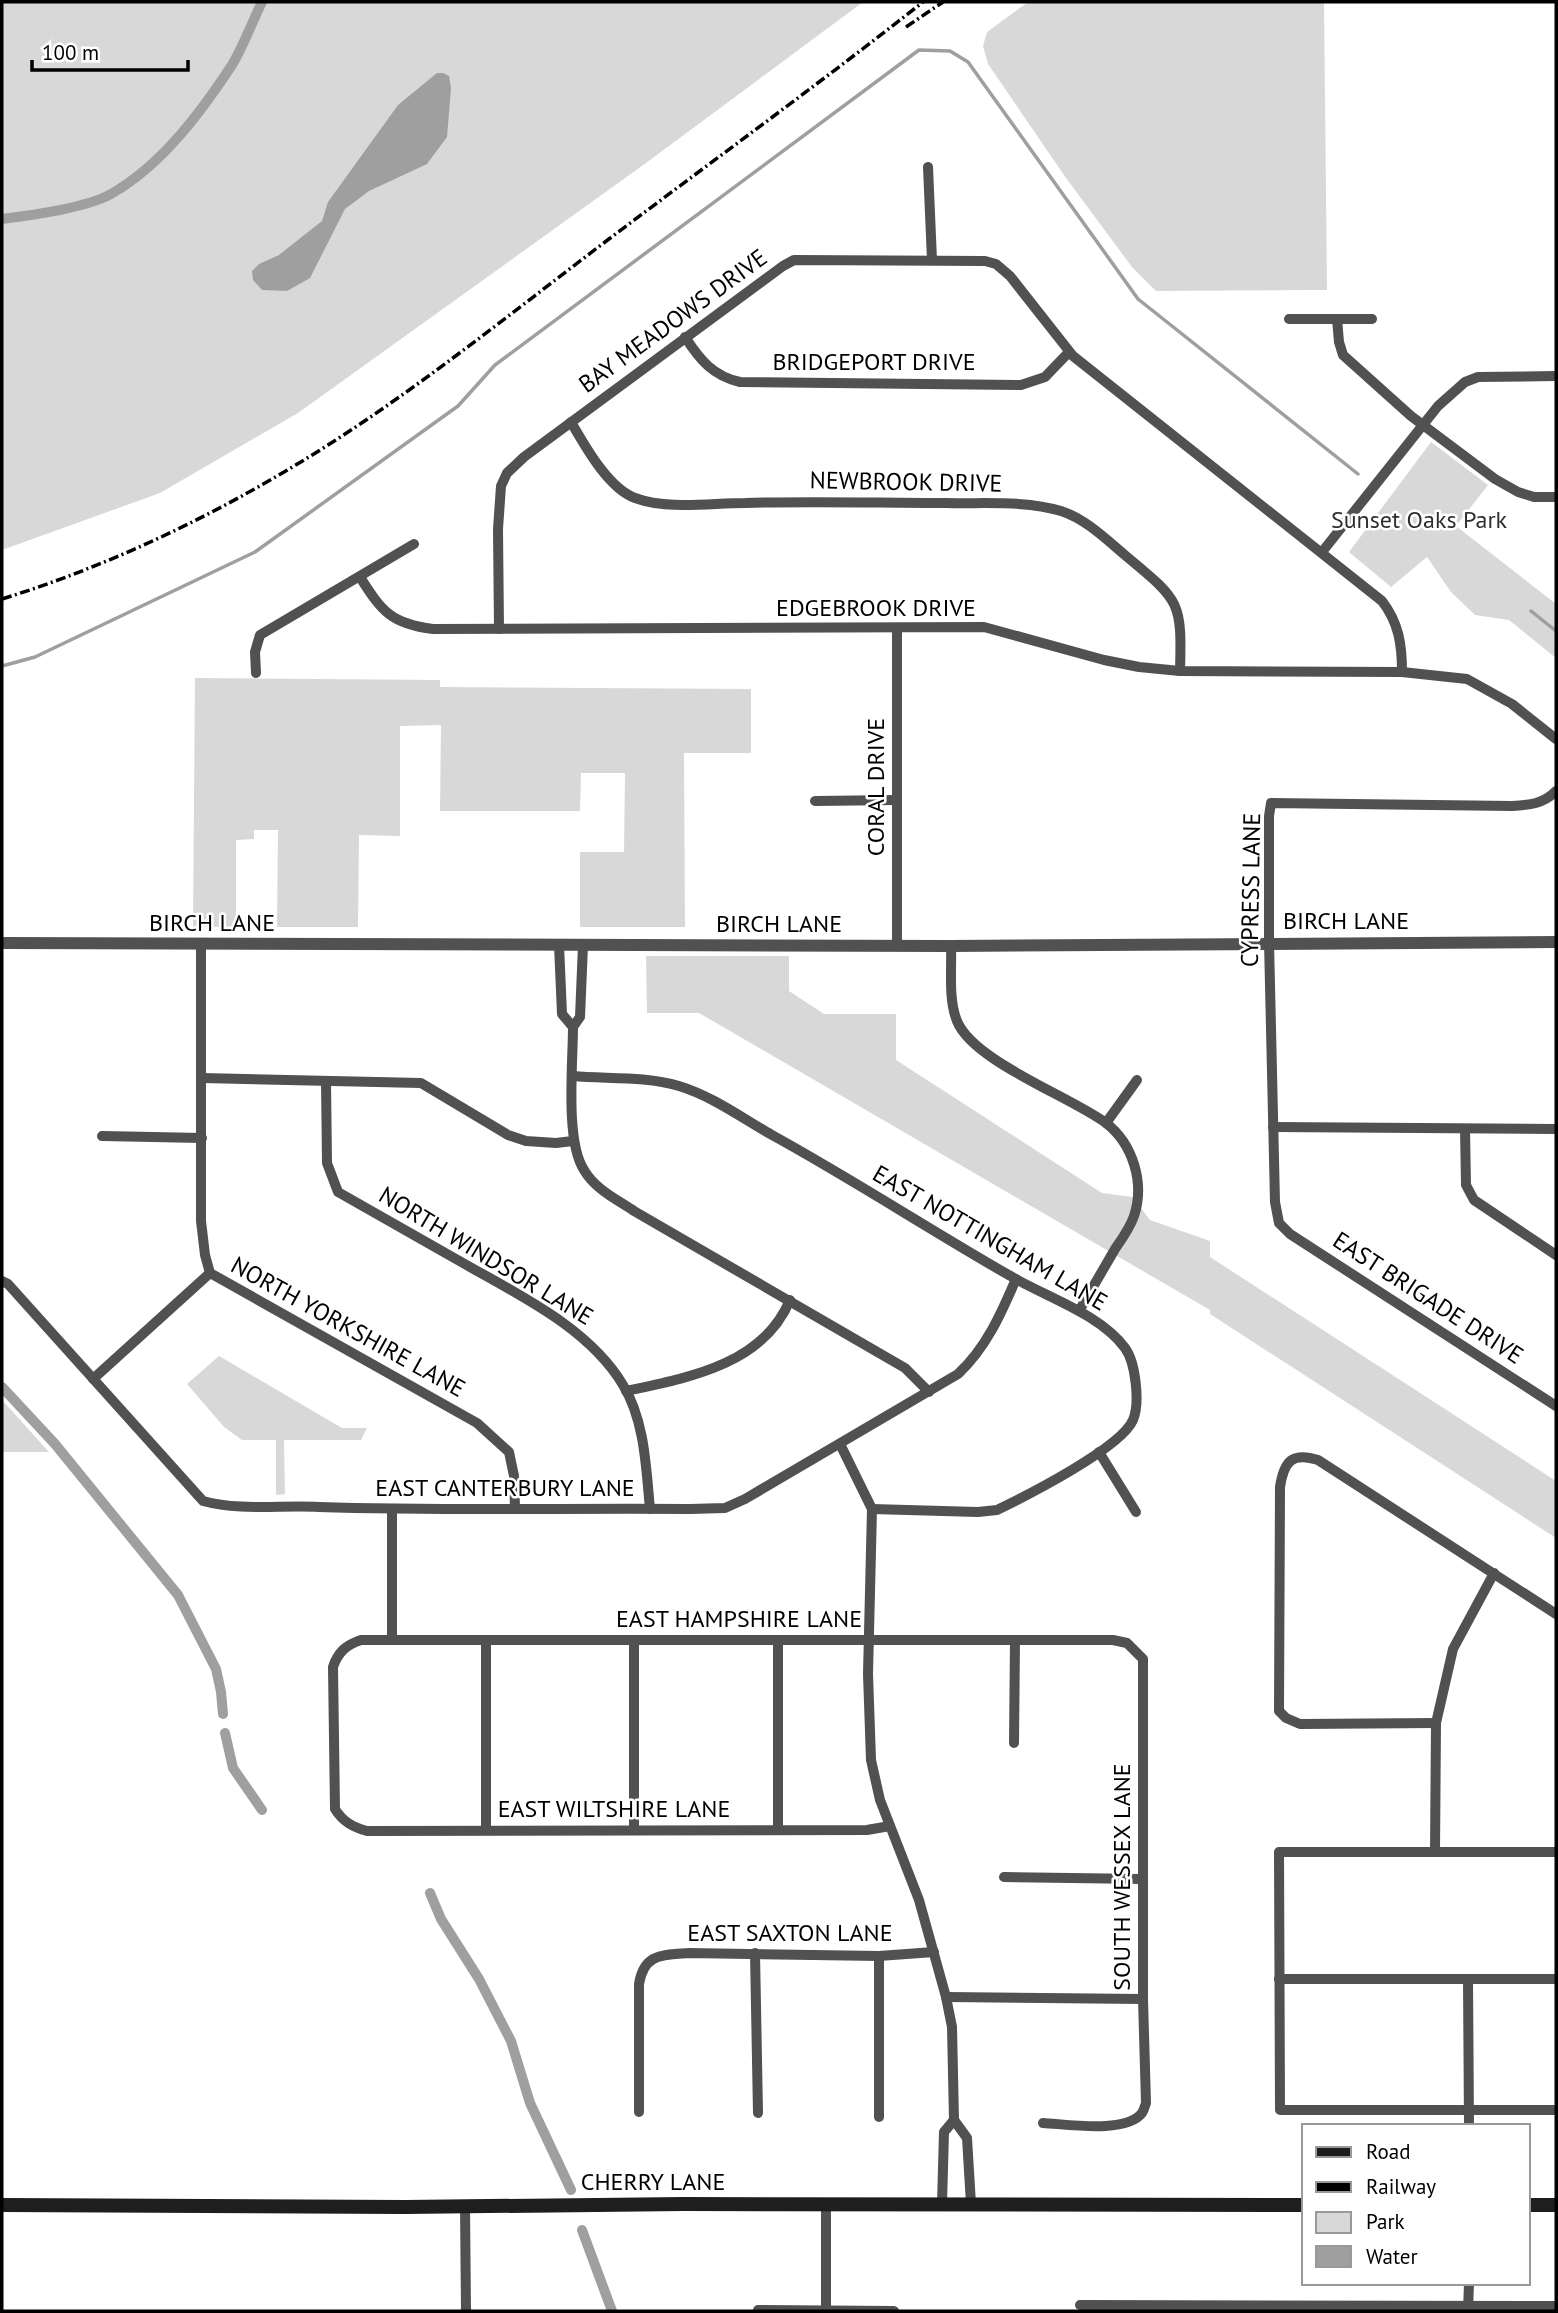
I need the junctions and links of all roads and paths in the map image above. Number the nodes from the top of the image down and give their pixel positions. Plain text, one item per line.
1 (928, 167) dead end
2 (932, 260) junction
3 (1289, 319) dead end
4 (1337, 319) junction
5 (1372, 319) dead end
6 (685, 337) junction
7 (1069, 352) junction
8 (1556, 376) edge
9 (571, 422) junction
10 (1422, 424) junction
11 (1556, 497) edge
12 (414, 544) dead end
13 (1322, 552) junction
14 (360, 577) junction
15 (499, 629) junction
16 (897, 629) junction
17 (1180, 671) junction
18 (1402, 672) junction
19 (256, 674) dead end
20 (1556, 740) edge
21 (1556, 791) edge
22 (897, 800) junction
23 (815, 801) dead end
24 (1269, 942) junction
25 (1556, 942) edge
26 (2, 943) edge
27 (201, 944) junction
28 (559, 945) junction
29 (583, 945) junction
30 (897, 946) junction
31 (951, 946) junction
32 (573, 1027) junction
33 (573, 1076) junction
34 (202, 1078) junction
35 (1137, 1080) dead end
36 (326, 1081) junction
37 (1105, 1123) junction
38 (1273, 1127) junction
39 (1465, 1129) junction
40 (1556, 1129) edge
41 (103, 1136) dead end
42 (202, 1139) junction
43 (573, 1141) junction
44 (1279, 1223) joint
45 (1556, 1255) edge
46 (210, 1273) junction
47 (1016, 1279) junction
48 (2, 1281) edge
49 (790, 1300) junction
50 (1079, 1311) junction
51 (93, 1378) junction
52 (626, 1391) junction
53 (929, 1392) junction
54 (1556, 1406) edge
55 (840, 1444) junction
56 (1099, 1452) junction
57 (515, 1508) junction
58 (392, 1509) junction
59 (650, 1509) junction
60 (872, 1509) junction
61 (1136, 1511) dead end
62 (1494, 1573) junction
63 (1556, 1614) edge
64 (392, 1640) junction
65 (486, 1640) junction
66 (634, 1640) junction
67 (869, 1640) junction
68 (1015, 1640) junction
69 (778, 1641) junction
70 (1129, 1644) joint
71 (1436, 1723) junction
72 (1014, 1743) dead end
73 (341, 1818) joint
74 (890, 1826) junction
75 (486, 1830) junction
76 (634, 1830) junction
77 (778, 1830) junction
78 (1435, 1852) junction
79 (1556, 1852) edge
80 (1004, 1877) dead end
81 (1143, 1879) junction
82 (933, 1952) junction
83 (755, 1953) junction
84 (878, 1956) junction
85 (1279, 1979) junction
86 (1468, 1979) junction
87 (1556, 1979) edge
88 (946, 1997) junction
89 (1143, 1999) junction
90 (1468, 2110) junction
91 (1556, 2110) edge
92 (639, 2112) dead end
93 (758, 2113) dead end
94 (879, 2117) dead end
95 (954, 2120) junction
96 (1043, 2123) dead end
97 (1468, 2124) edge
98 (825, 2204) junction
99 (942, 2204) junction
100 (971, 2204) junction
101 (2, 2205) edge
102 (1302, 2205) edge
103 (465, 2206) junction
104 (1530, 2206) edge
105 (1556, 2206) edge
106 (1468, 2285) edge
107 (1080, 2305) dead end
108 (1556, 2306) edge
109 (1468, 2309) edge
110 (758, 2310) edge
111 (826, 2310) edge
112 (466, 2311) edge
113 (894, 2311) edge

1 - 2 street
2 - 6 street, BAY MEADOWS DRIVE
2 - 7 street, BAY MEADOWS DRIVE
3 - 4 street
4 - 5 street
4 - 10 street
6 - 7 street, BRIDGEPORT DRIVE
6 - 9 street, BAY MEADOWS DRIVE
7 - 13 street, BAY MEADOWS DRIVE
8 - 10 street
9 - 15 street, BAY MEADOWS DRIVE
9 - 17 street, NEWBROOK DRIVE
10 - 11 street
10 - 13 street
12 - 14 street
13 - 18 street, BAY MEADOWS DRIVE
14 - 15 street, EDGEBROOK DRIVE
14 - 19 street
15 - 16 street, EDGEBROOK DRIVE
16 - 17 street, EDGEBROOK DRIVE
16 - 22 street, CORAL DRIVE
17 - 18 street, EDGEBROOK DRIVE
18 - 20 street, EDGEBROOK DRIVE
21 - 24 street, CYPRESS LANE
22 - 23 street
22 - 30 street, CORAL DRIVE
24 - 25 street, BIRCH LANE
24 - 31 street, BIRCH LANE
24 - 38 street, CYPRESS LANE
26 - 27 street, BIRCH LANE
27 - 28 street, BIRCH LANE
27 - 34 street, NORTH YORKSHIRE LANE
28 - 29 street, BIRCH LANE
28 - 32 street
29 - 30 street, BIRCH LANE
29 - 32 street
30 - 31 street, BIRCH LANE
31 - 37 street
32 - 33 street
33 - 43 street
33 - 47 street, EAST NOTTINGHAM LANE
34 - 36 street
34 - 42 street, NORTH YORKSHIRE LANE
35 - 37 street
36 - 43 street
36 - 52 street, NORTH WINDSOR LANE
37 - 50 street
38 - 39 street
38 - 44 street, CYPRESS LANE
39 - 40 street
39 - 45 street
41 - 42 street
42 - 46 street, NORTH YORKSHIRE LANE
43 - 49 street
44 - 54 street, EAST BRIGADE DRIVE
46 - 51 street
46 - 57 street, NORTH YORKSHIRE LANE
47 - 50 street, EAST NOTTINGHAM LANE
47 - 53 street, EAST CANTERBURY LANE
48 - 51 street, EAST CANTERBURY LANE
49 - 52 street
49 - 53 street
50 - 56 street, EAST NOTTINGHAM LANE
51 - 58 street, EAST CANTERBURY LANE
52 - 59 street, NORTH WINDSOR LANE
53 - 55 street, EAST CANTERBURY LANE
55 - 59 street, EAST CANTERBURY LANE
55 - 60 street
56 - 60 street, EAST NOTTINGHAM LANE
56 - 61 street
57 - 58 street, EAST CANTERBURY LANE
57 - 59 street, EAST CANTERBURY LANE
58 - 64 street
60 - 67 street
62 - 63 street
62 - 71 street
62 - 71 street
64 - 65 street, EAST HAMPSHIRE LANE
64 - 73 street, EAST HAMPSHIRE LANE
65 - 66 street, EAST HAMPSHIRE LANE
65 - 75 street
66 - 69 street, EAST HAMPSHIRE LANE
66 - 76 street
67 - 68 street, EAST HAMPSHIRE LANE
67 - 69 street, EAST HAMPSHIRE LANE
67 - 74 street
68 - 70 street, EAST HAMPSHIRE LANE
68 - 72 street
69 - 77 street
70 - 81 street, SOUTH WESSEX LANE
71 - 78 street
73 - 75 street, EAST WILTSHIRE LANE
74 - 77 street, EAST WILTSHIRE LANE
74 - 82 street
75 - 76 street, EAST WILTSHIRE LANE
76 - 77 street, EAST WILTSHIRE LANE
78 - 79 street
78 - 85 street
80 - 81 street
81 - 89 street, SOUTH WESSEX LANE
82 - 84 street, EAST SAXTON LANE
82 - 88 street
83 - 84 street, EAST SAXTON LANE
83 - 92 street, EAST SAXTON LANE
83 - 93 street
84 - 94 street
85 - 86 street
85 - 90 street
86 - 87 street
86 - 90 street
88 - 89 street
88 - 95 street
89 - 96 street, SOUTH WESSEX LANE
90 - 91 street
90 - 97 street
95 - 99 street
95 - 100 street
98 - 99 main road, CHERRY LANE
98 - 103 main road, CHERRY LANE
98 - 111 street
99 - 100 main road, CHERRY LANE
100 - 102 main road, CHERRY LANE
101 - 103 main road, CHERRY LANE
103 - 112 street
104 - 105 main road
106 - 109 street
107 - 109 street
108 - 109 street
110 - 111 street
111 - 113 street

